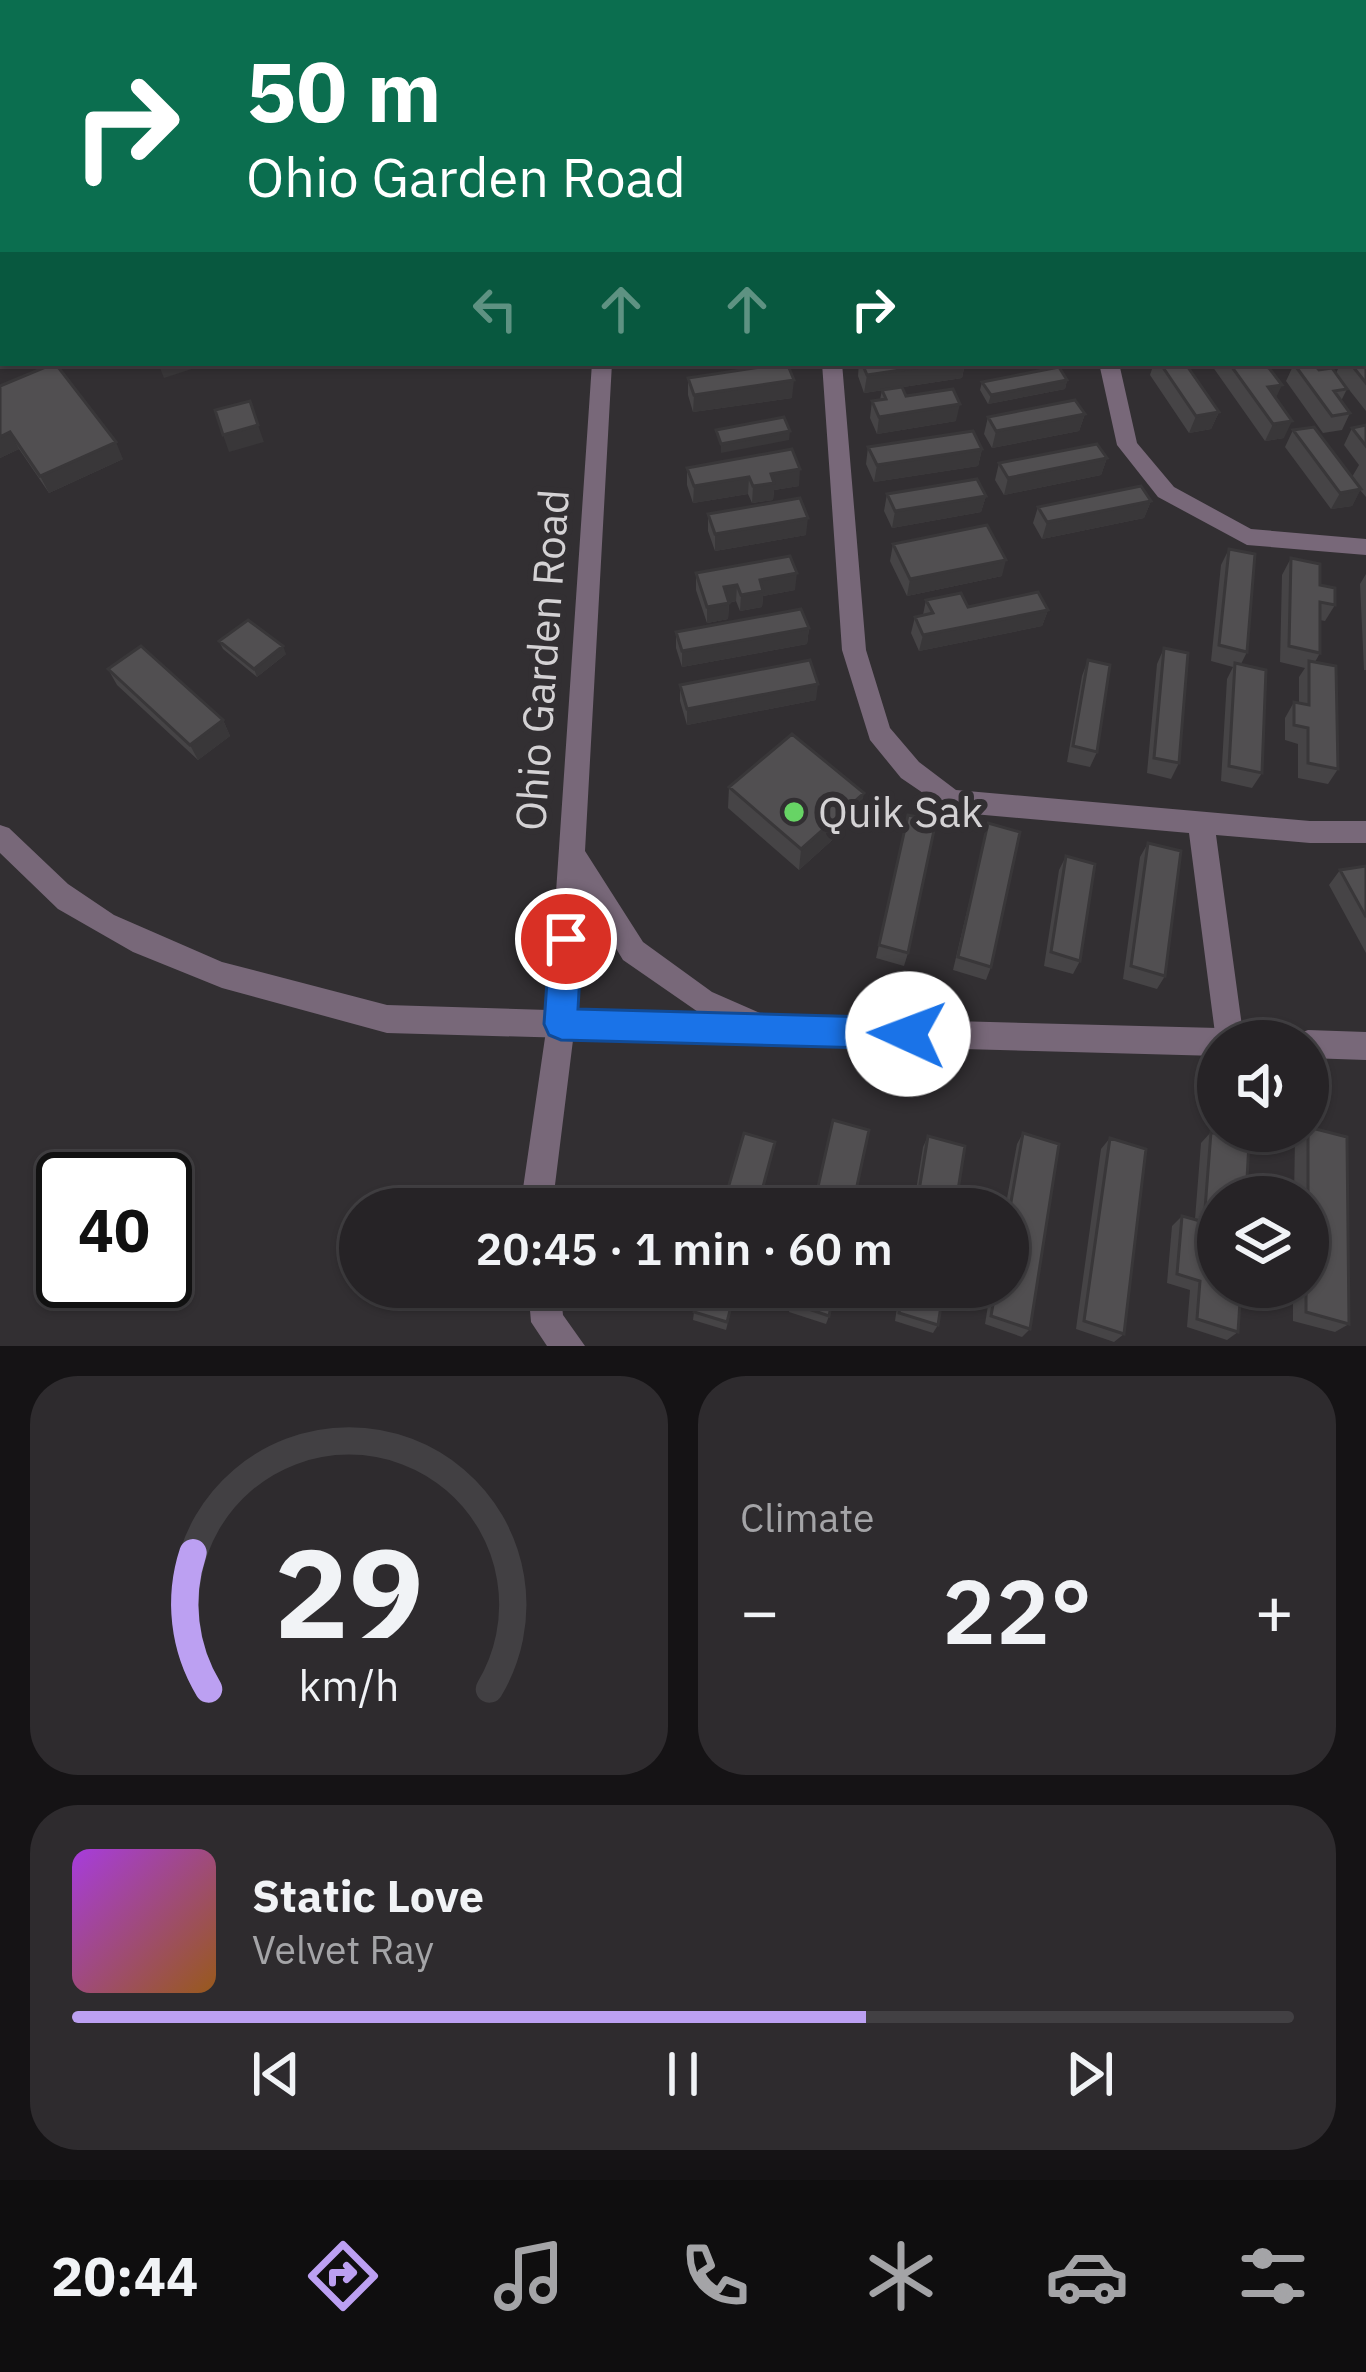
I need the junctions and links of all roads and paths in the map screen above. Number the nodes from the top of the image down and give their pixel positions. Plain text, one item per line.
1 (602, 366) edge
2 (832, 366) edge
3 (1110, 366) edge
4 (1366, 548) edge
5 (1202, 823) junction
6 (1366, 832) edge
7 (0, 836) edge
8 (572, 854) junction
9 (1227, 1020) edge
10 (561, 1024) junction
11 (774, 1030) junction
12 (1197, 1041) edge
13 (1329, 1045) edge
14 (1366, 1046) edge
15 (539, 1188) edge
16 (546, 1308) edge
17 (569, 1346) edge

1 - 8 street, Ohio Garden Road
2 - 5 street
3 - 4 street
5 - 6 street
5 - 9 street
7 - 10 street
8 - 10 street, Ohio Garden Road
8 - 11 street
10 - 11 street
10 - 15 street, Ohio Garden Road
11 - 12 street
13 - 14 street
16 - 17 street

